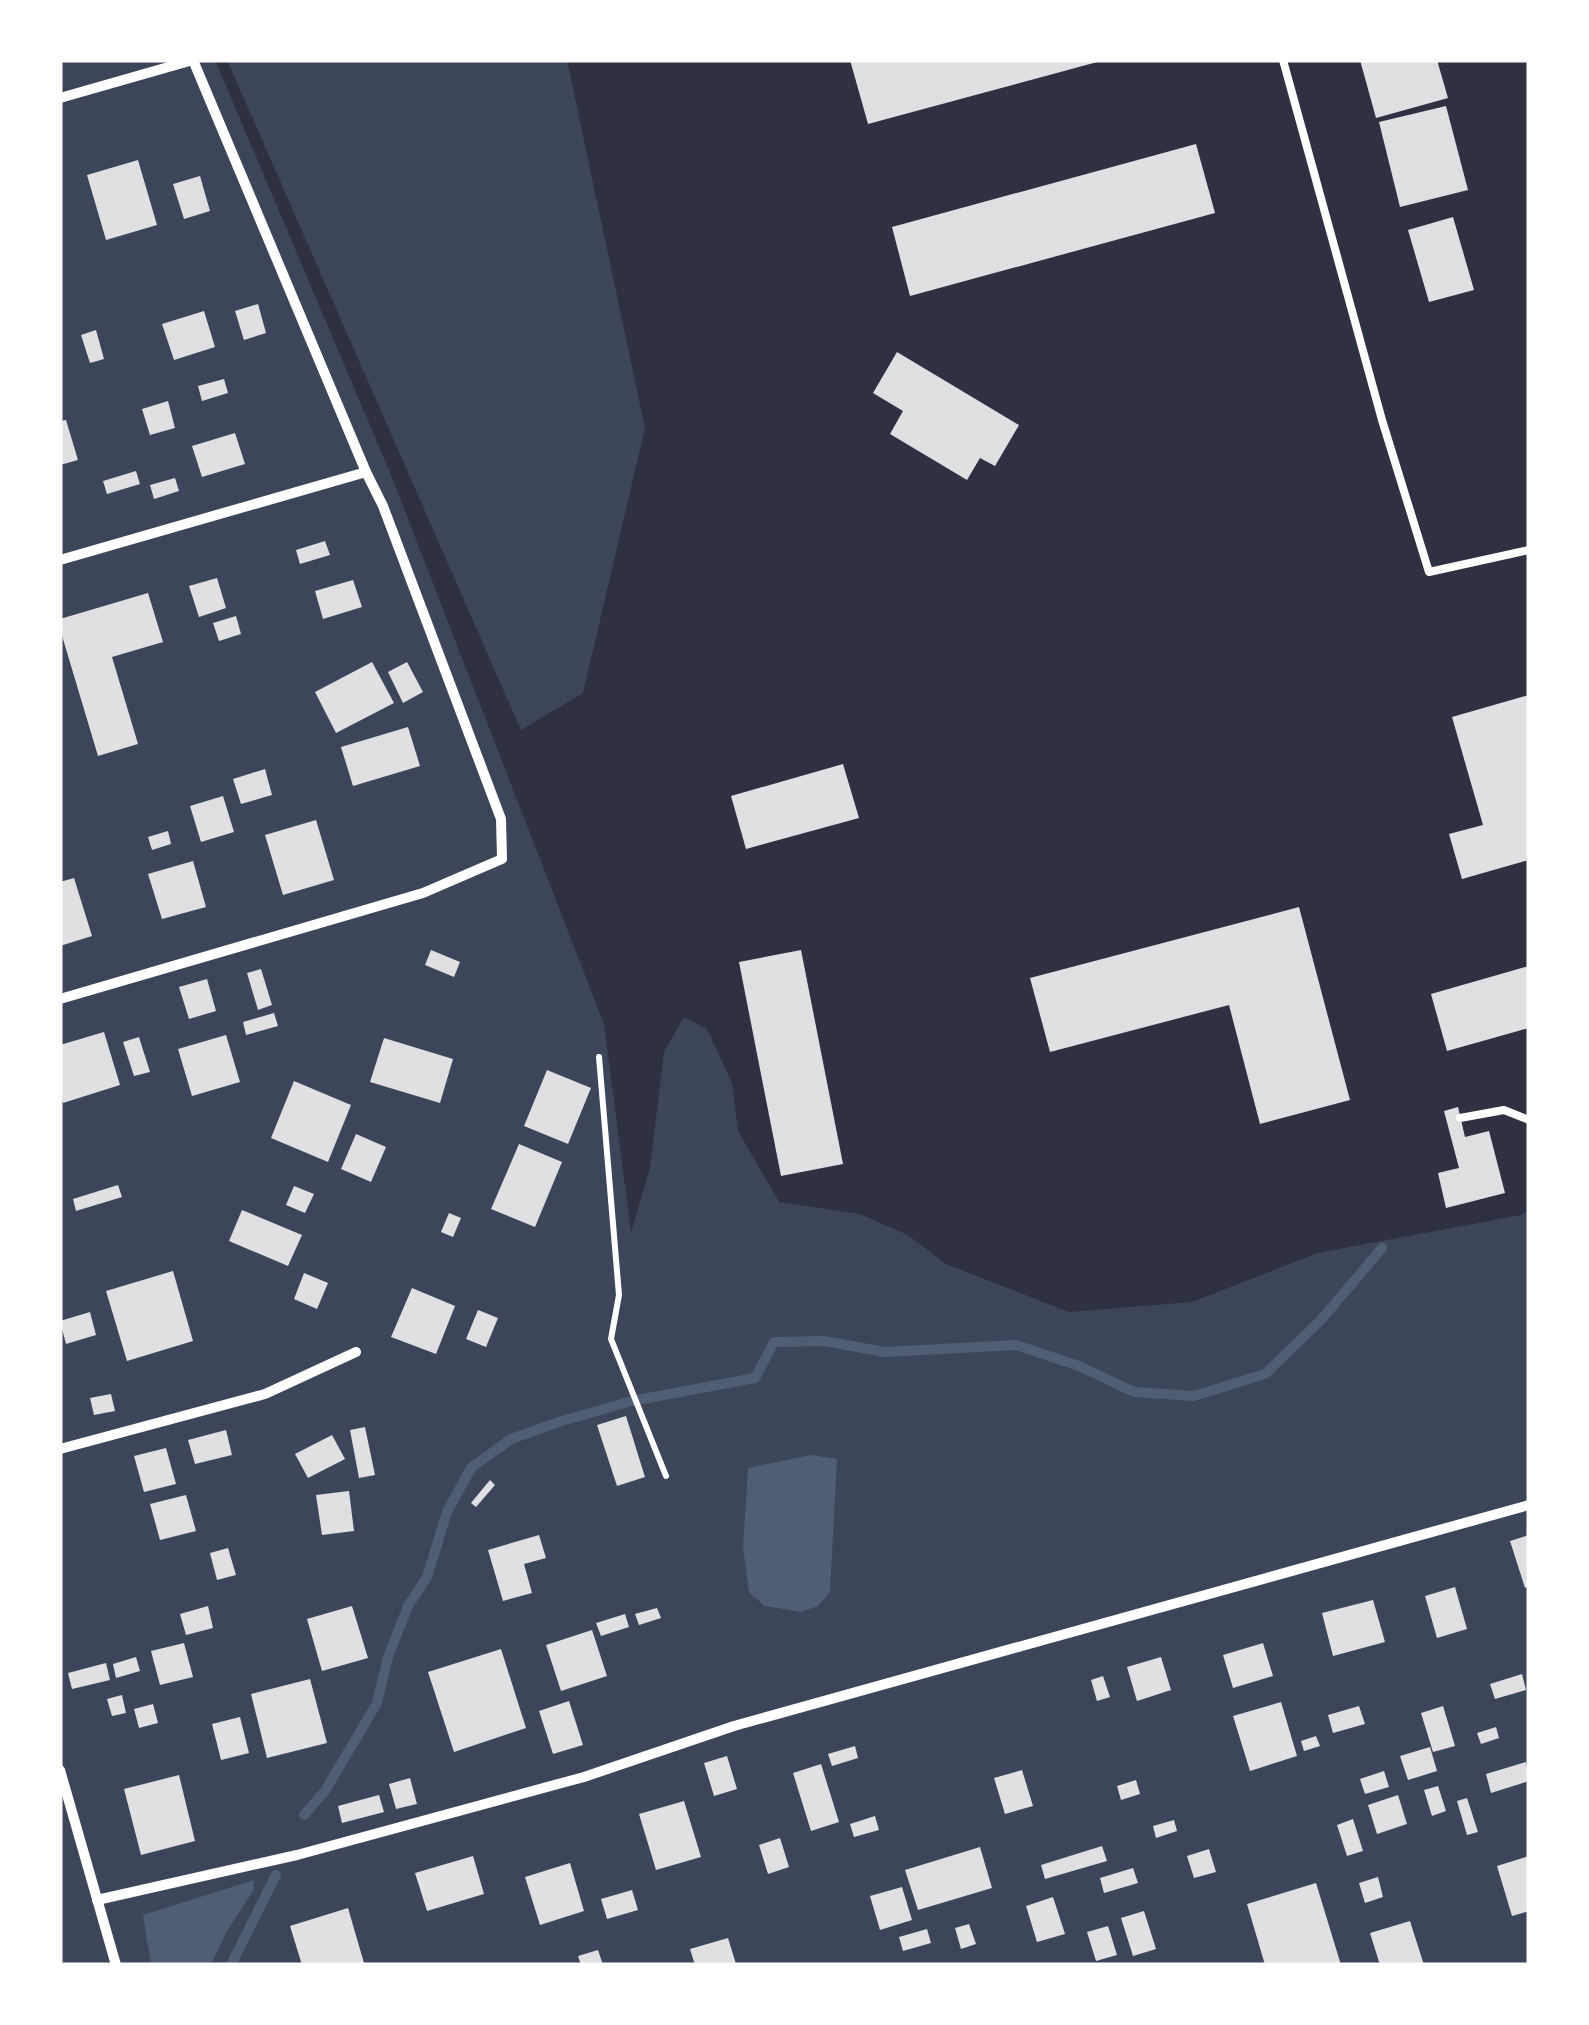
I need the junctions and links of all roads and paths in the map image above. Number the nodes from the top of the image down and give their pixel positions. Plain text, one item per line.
1 (193, 60) edge
2 (1283, 60) edge
3 (60, 98) edge
4 (366, 472) junction
5 (1529, 550) edge
6 (60, 560) edge
7 (60, 1000) edge
8 (599, 1057) dead end
9 (1460, 1118) dead end
10 (1529, 1120) edge
11 (356, 1352) dead end
12 (60, 1449) edge
13 (666, 1476) dead end
14 (1529, 1505) edge
15 (60, 1770) edge
16 (97, 1900) junction
17 (116, 1965) edge

1 - 3 street
1 - 4 street
2 - 5 lane
4 - 6 street
4 - 7 street
8 - 13 path
9 - 10 lane
11 - 12 street
14 - 16 street
15 - 16 street
16 - 17 street

